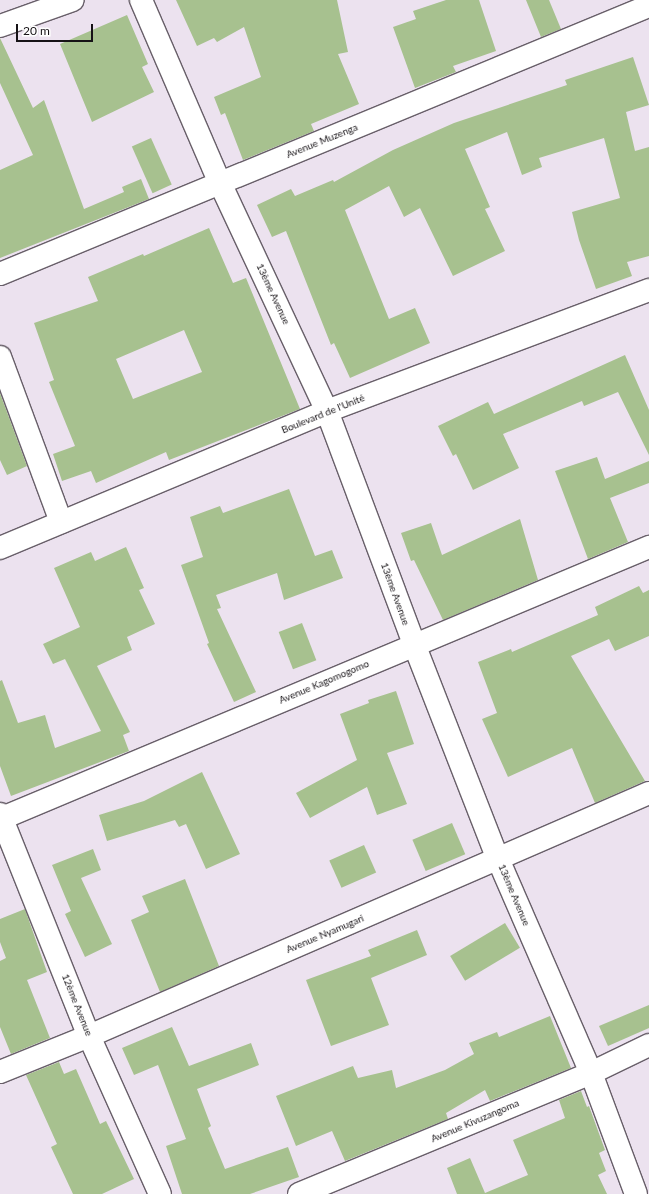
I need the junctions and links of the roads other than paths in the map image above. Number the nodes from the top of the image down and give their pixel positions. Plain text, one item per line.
1 (73, 0) edge
2 (141, 0) edge
3 (644, 9) edge
4 (0, 26) edge
5 (220, 183) junction
6 (0, 274) edge
7 (649, 290) edge
8 (0, 357) edge
9 (327, 411) junction
10 (61, 522) junction
11 (649, 547) edge
12 (0, 548) edge
13 (414, 644) junction
14 (649, 793) edge
15 (1, 817) edge
16 (498, 859) junction
17 (89, 1036) junction
18 (649, 1045) edge
19 (0, 1072) edge
20 (591, 1073) junction
21 (160, 1194) edge
22 (300, 1194) edge
23 (636, 1194) edge

1 - 4 street
2 - 5 street, 13ème Avenue
3 - 5 street, Avenue Muzenga
5 - 6 street, Avenue Muzenga
5 - 9 street, 13ème Avenue
7 - 9 street, Boulevard de l'Unité
8 - 10 street
9 - 10 street, Boulevard de l'Unité
9 - 13 street, 13ème Avenue
10 - 12 street, Boulevard de l'Unité
11 - 13 street, Avenue Kagomogomo
13 - 15 street, Avenue Kagomogomo
13 - 16 street, 13ème Avenue
14 - 16 street, Avenue Nyamugari
15 - 17 street, 12ème Avenue
16 - 17 street, Avenue Nyamugari
16 - 20 street, 13ème Avenue
17 - 19 street, Avenue Nyamugari
17 - 21 street, 12ème Avenue
18 - 20 street, Avenue Kivuzangoma
20 - 22 street, Avenue Kivuzangoma
20 - 23 street, 13ème Avenue

